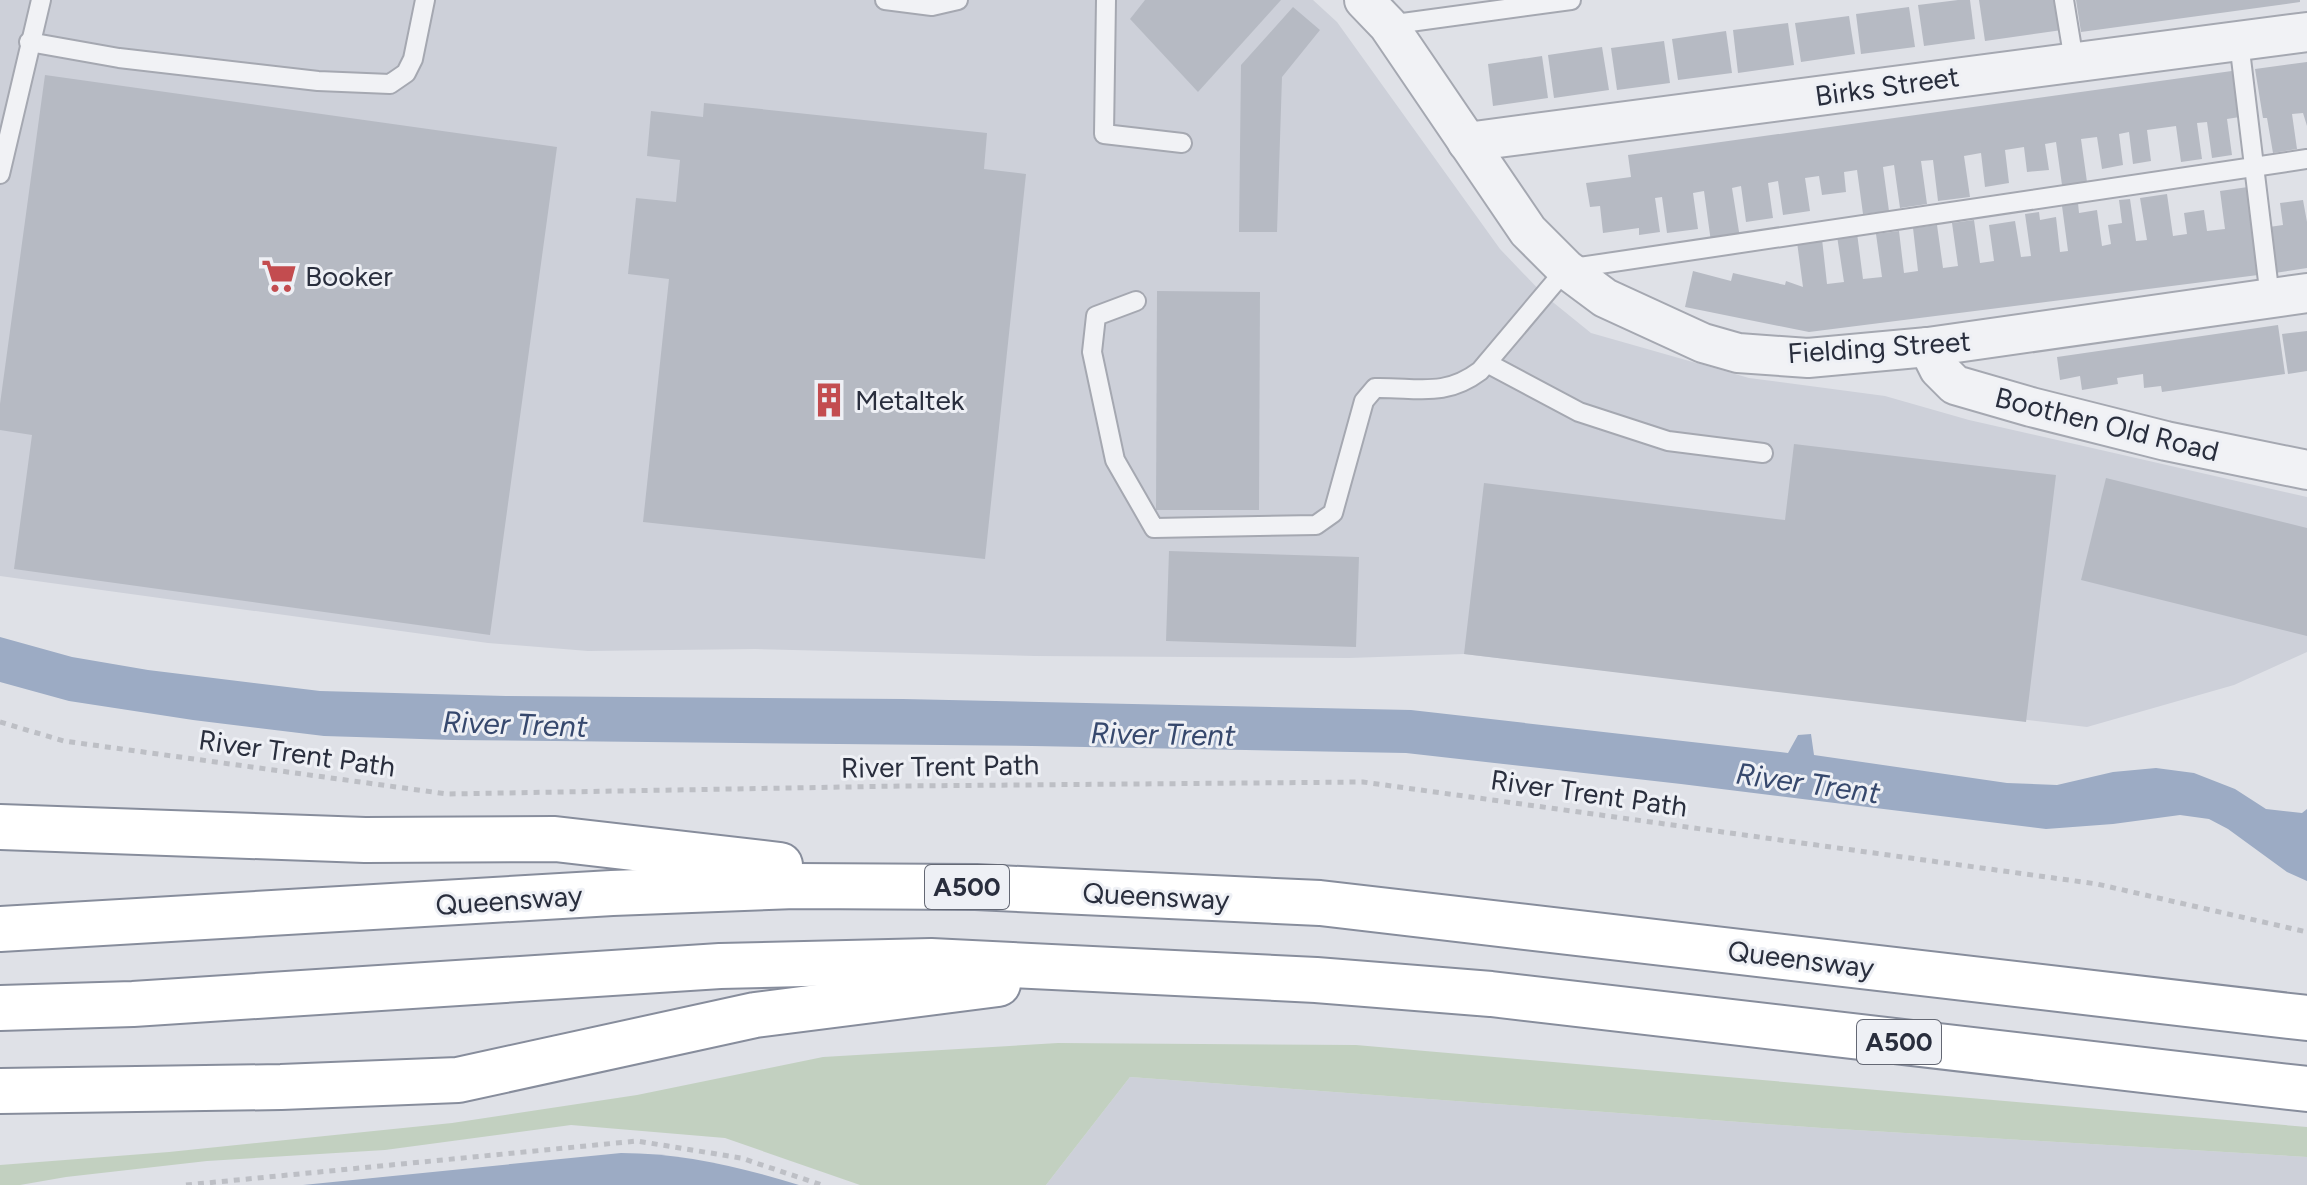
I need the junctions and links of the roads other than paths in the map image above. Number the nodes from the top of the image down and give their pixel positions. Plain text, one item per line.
1 (41, 0) edge
2 (425, 0) edge
3 (885, 0) edge
4 (958, 0) edge
5 (1106, 0) edge
6 (1571, 0) edge
7 (2064, 0) edge
8 (1376, 12) edge
9 (2307, 32) edge
10 (29, 42) junction
11 (2239, 42) junction
12 (2074, 61) junction
13 (1467, 142) junction
14 (1182, 143) dead end
15 (2307, 159) edge
16 (2254, 167) junction
17 (0, 174) edge
18 (1566, 269) junction
19 (2307, 293) edge
20 (2270, 298) junction
21 (1136, 301) dead end
22 (1928, 347) junction
23 (1487, 363) junction
24 (1763, 453) dead end
25 (2307, 470) edge
26 (0, 827) edge
27 (976, 887) junction
28 (0, 929) edge
29 (1119, 969) junction
30 (0, 1008) edge
31 (2307, 1018) edge
32 (2307, 1089) edge
33 (0, 1091) edge

1 - 10 lane
2 - 10 lane
3 - 4 lane
5 - 14 lane
6 - 8 lane
7 - 12 lane
8 - 13 street, Fielding Street
9 - 11 street, Birks Street
10 - 17 lane
11 - 12 street, Birks Street
11 - 16 lane
12 - 13 street, Birks Street
13 - 18 street, Fielding Street
15 - 16 lane
16 - 18 lane
16 - 20 lane
18 - 22 street, Fielding Street
18 - 23 lane
19 - 20 street, Fielding Street
20 - 22 street, Fielding Street
21 - 23 lane
22 - 25 street, Boothen Old Road
23 - 24 lane
26 - 27 highway
27 - 28 highway, Queensway / A500
27 - 31 highway, Queensway / A500
29 - 30 highway, A500
29 - 32 highway, A500
29 - 33 highway

